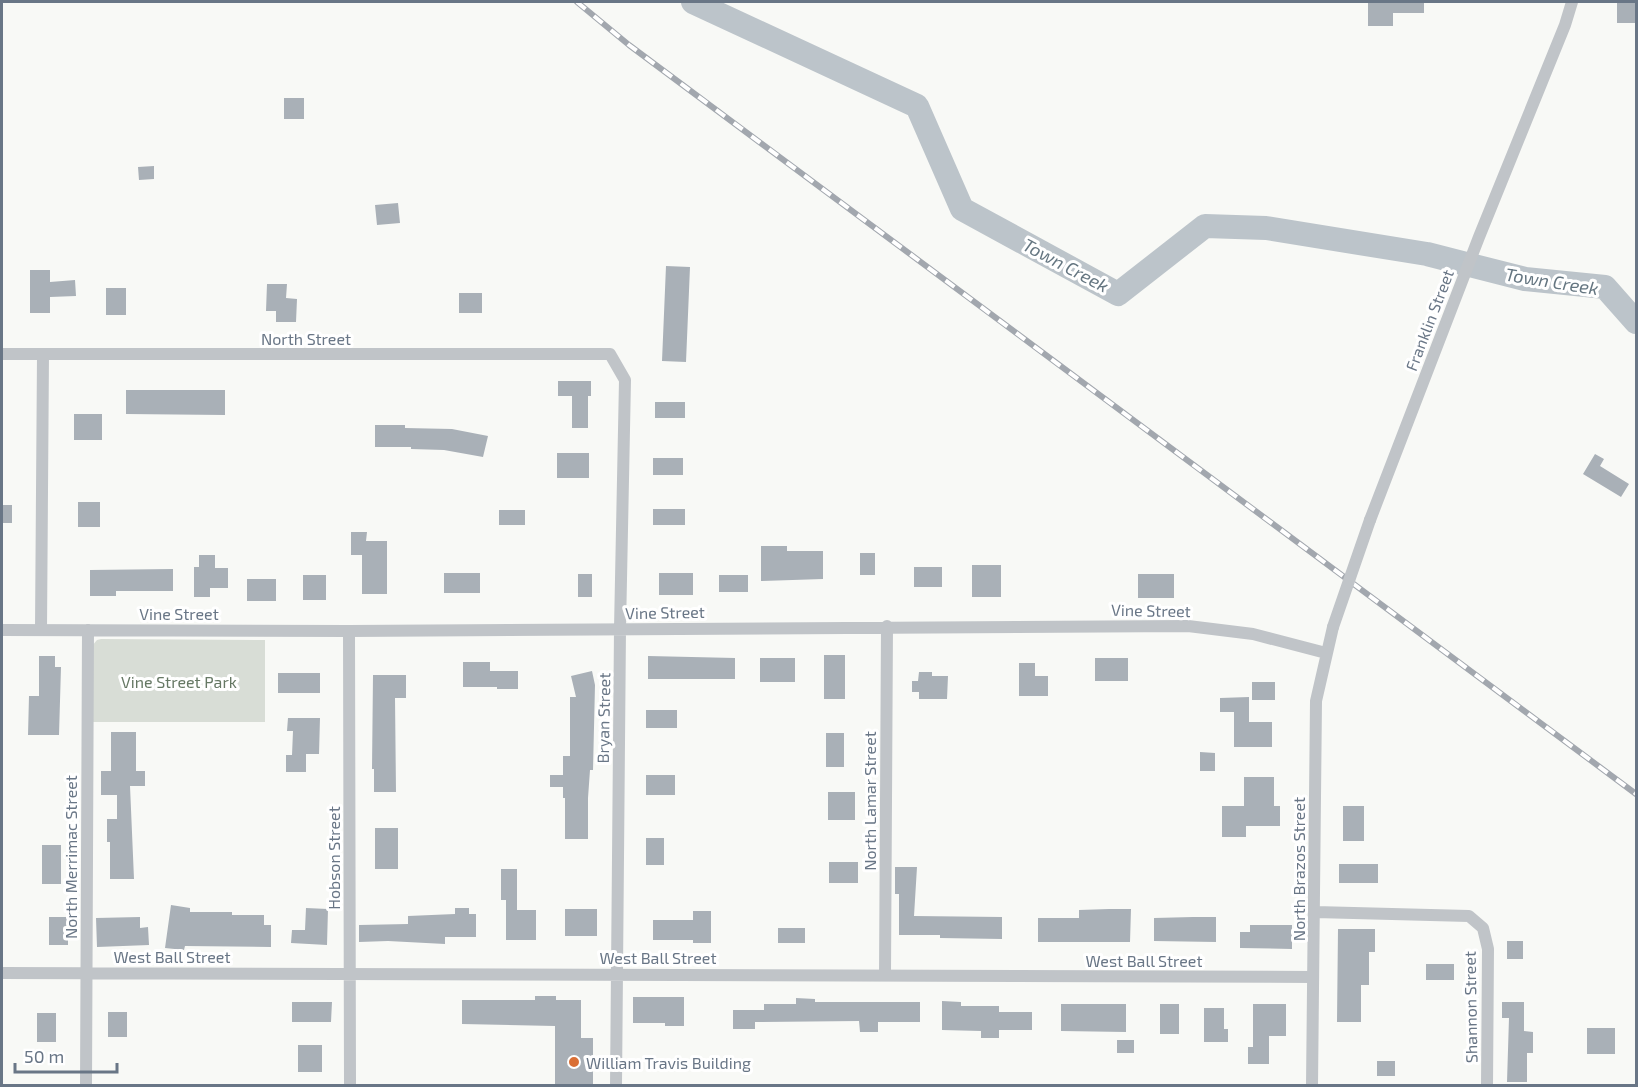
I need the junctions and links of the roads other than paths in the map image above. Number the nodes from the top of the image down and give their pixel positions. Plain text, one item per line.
1 (1572, 2) edge
2 (2, 354) edge
3 (610, 354) joint
4 (43, 355) junction
5 (887, 626) junction
6 (41, 629) junction
7 (620, 629) junction
8 (2, 630) edge
9 (88, 630) junction
10 (349, 630) junction
11 (1326, 653) junction
12 (1315, 912) junction
13 (2, 973) edge
14 (86, 973) junction
15 (350, 973) junction
16 (616, 973) junction
17 (885, 975) junction
18 (1314, 976) junction
19 (86, 1086) edge
20 (350, 1086) edge
21 (616, 1086) edge
22 (1312, 1086) edge
23 (1487, 1086) edge

1 - 11 street, Franklin Street, bridge
2 - 4 street, North Street
3 - 4 street, North Street
3 - 7 street, Bryan Street
4 - 6 street
5 - 7 street, Vine Street
5 - 11 street, Vine Street
5 - 17 street, North Lamar Street
6 - 8 street, Vine Street
6 - 9 street, Vine Street
7 - 10 street, Vine Street
7 - 16 street, Bryan Street
9 - 10 street, Vine Street
9 - 14 street, North Merrimac Street
10 - 15 street, Hobson Street
11 - 12 street, North Brazos Street
12 - 18 street, North Brazos Street
12 - 23 street, Shannon Street
13 - 14 street, West Ball Street
14 - 15 street, West Ball Street
14 - 19 street, North Merrimac Street
15 - 16 street, West Ball Street
15 - 20 street, Hobson Street
16 - 17 street, West Ball Street
16 - 21 street, Bryan Street
17 - 18 street, West Ball Street
18 - 22 street, North Brazos Street

